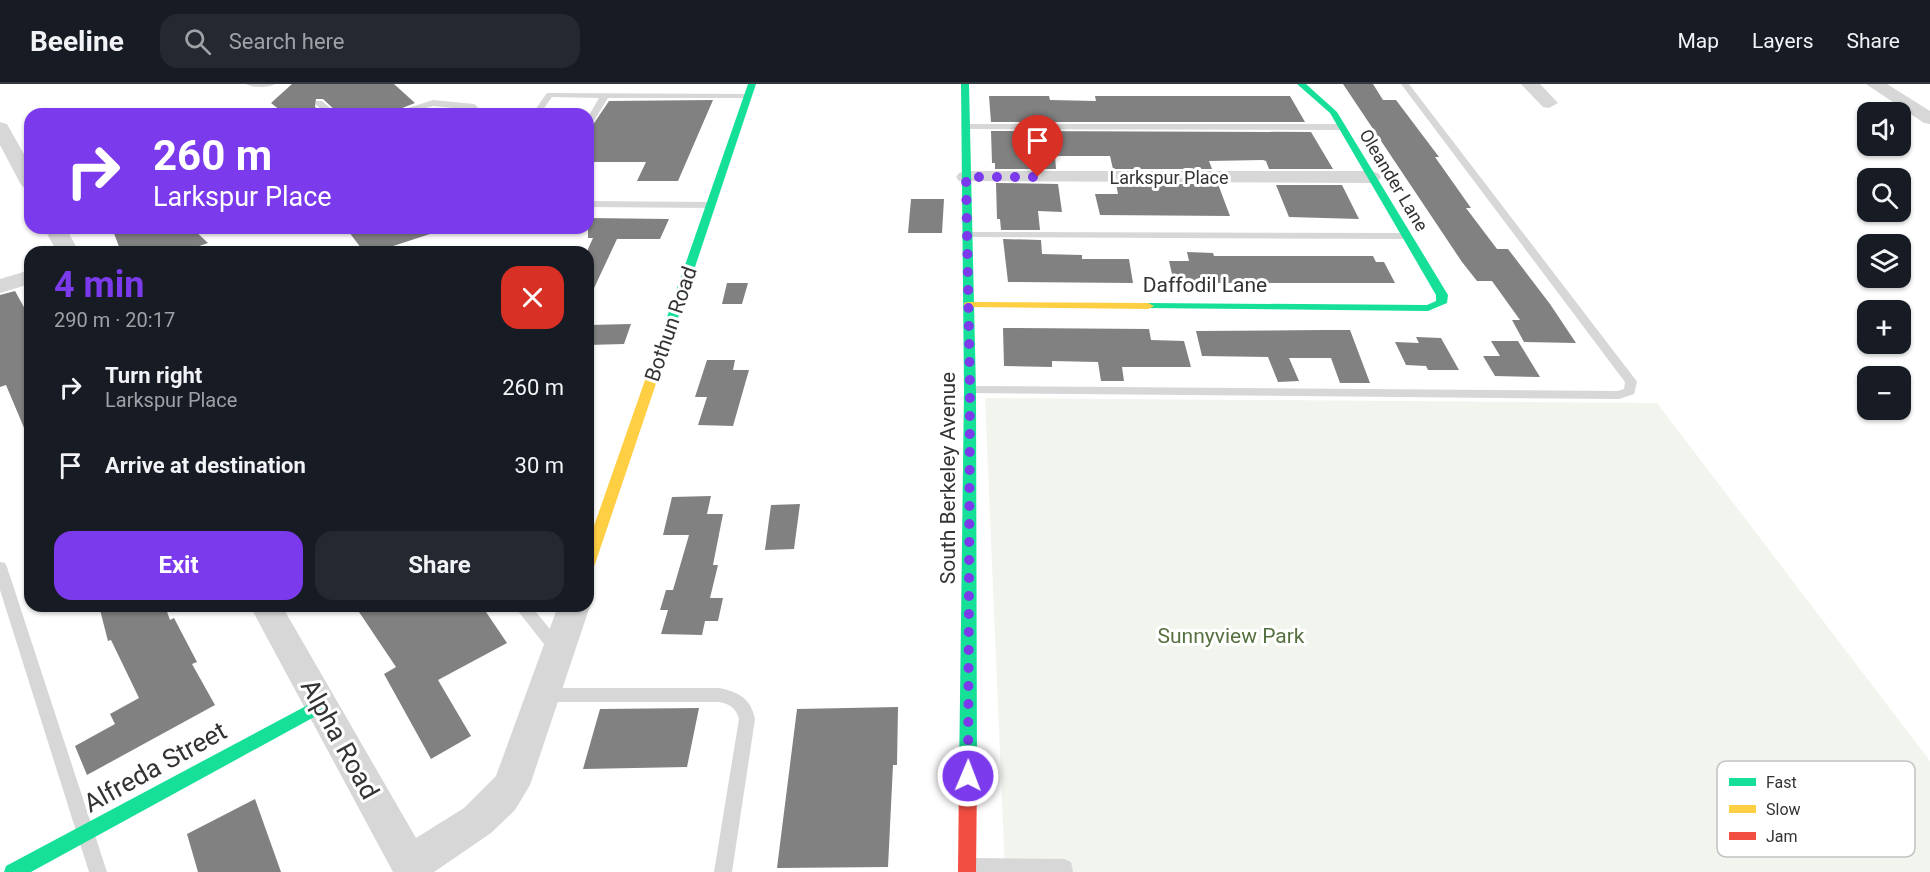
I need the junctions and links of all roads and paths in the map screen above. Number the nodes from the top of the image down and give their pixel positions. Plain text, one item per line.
1 (250, 84) edge
2 (271, 84) edge
3 (965, 84) edge
4 (1301, 84) edge
5 (1406, 84) edge
6 (1530, 84) edge
7 (1875, 84) edge
8 (750, 90) edge
9 (605, 95) junction
10 (319, 103) dead end
11 (1549, 103) dead end
12 (474, 107) dead end
13 (325, 108) edge
14 (415, 108) edge
15 (540, 108) edge
16 (594, 114) edge
17 (1930, 120) edge
18 (965, 127) junction
19 (1342, 127) junction
20 (0, 128) edge
21 (24, 172) edge
22 (966, 177) junction
23 (1371, 177) junction
24 (594, 204) edge
25 (711, 205) junction
26 (967, 235) junction
27 (1406, 236) junction
28 (24, 279) edge
29 (0, 286) edge
30 (1441, 303) joint
31 (968, 305) junction
32 (970, 390) junction
33 (594, 546) edge
34 (0, 567) edge
35 (269, 612) edge
36 (527, 612) edge
37 (572, 612) edge
38 (558, 651) junction
39 (543, 695) junction
40 (321, 705) junction
41 (85, 833) junction
42 (411, 868) edge
43 (967, 869) edge
44 (13, 872) edge
45 (98, 872) edge
46 (723, 872) edge
47 (1064, 872) edge

1 - 2 lane
3 - 18 street, South Berkeley Avenue
4 - 19 street, Oleander Lane
5 - 32 lane
6 - 11 street
7 - 17 street
8 - 9 lane
8 - 25 street, Bothun Road
9 - 15 lane
9 - 16 lane
10 - 13 lane
12 - 14 lane
18 - 19 lane
18 - 22 street, South Berkeley Avenue
19 - 23 street, Oleander Lane
20 - 21 street
22 - 23 street, Larkspur Place
22 - 26 street, South Berkeley Avenue
23 - 27 street, Oleander Lane
24 - 25 lane
25 - 33 street, Bothun Road
26 - 27 lane
26 - 31 street, South Berkeley Avenue
27 - 30 street, Oleander Lane
28 - 29 street
30 - 31 street, Daffodil Lane
31 - 32 street, South Berkeley Avenue
32 - 43 street, South Berkeley Avenue
34 - 41 lane
35 - 40 street, Alpha Road
36 - 38 lane
37 - 38 street
38 - 39 street
39 - 42 street
39 - 46 lane
40 - 41 street, Alfreda Street
40 - 42 street, Alpha Road
41 - 44 street, Alfreda Street
41 - 45 lane
43 - 47 lane

